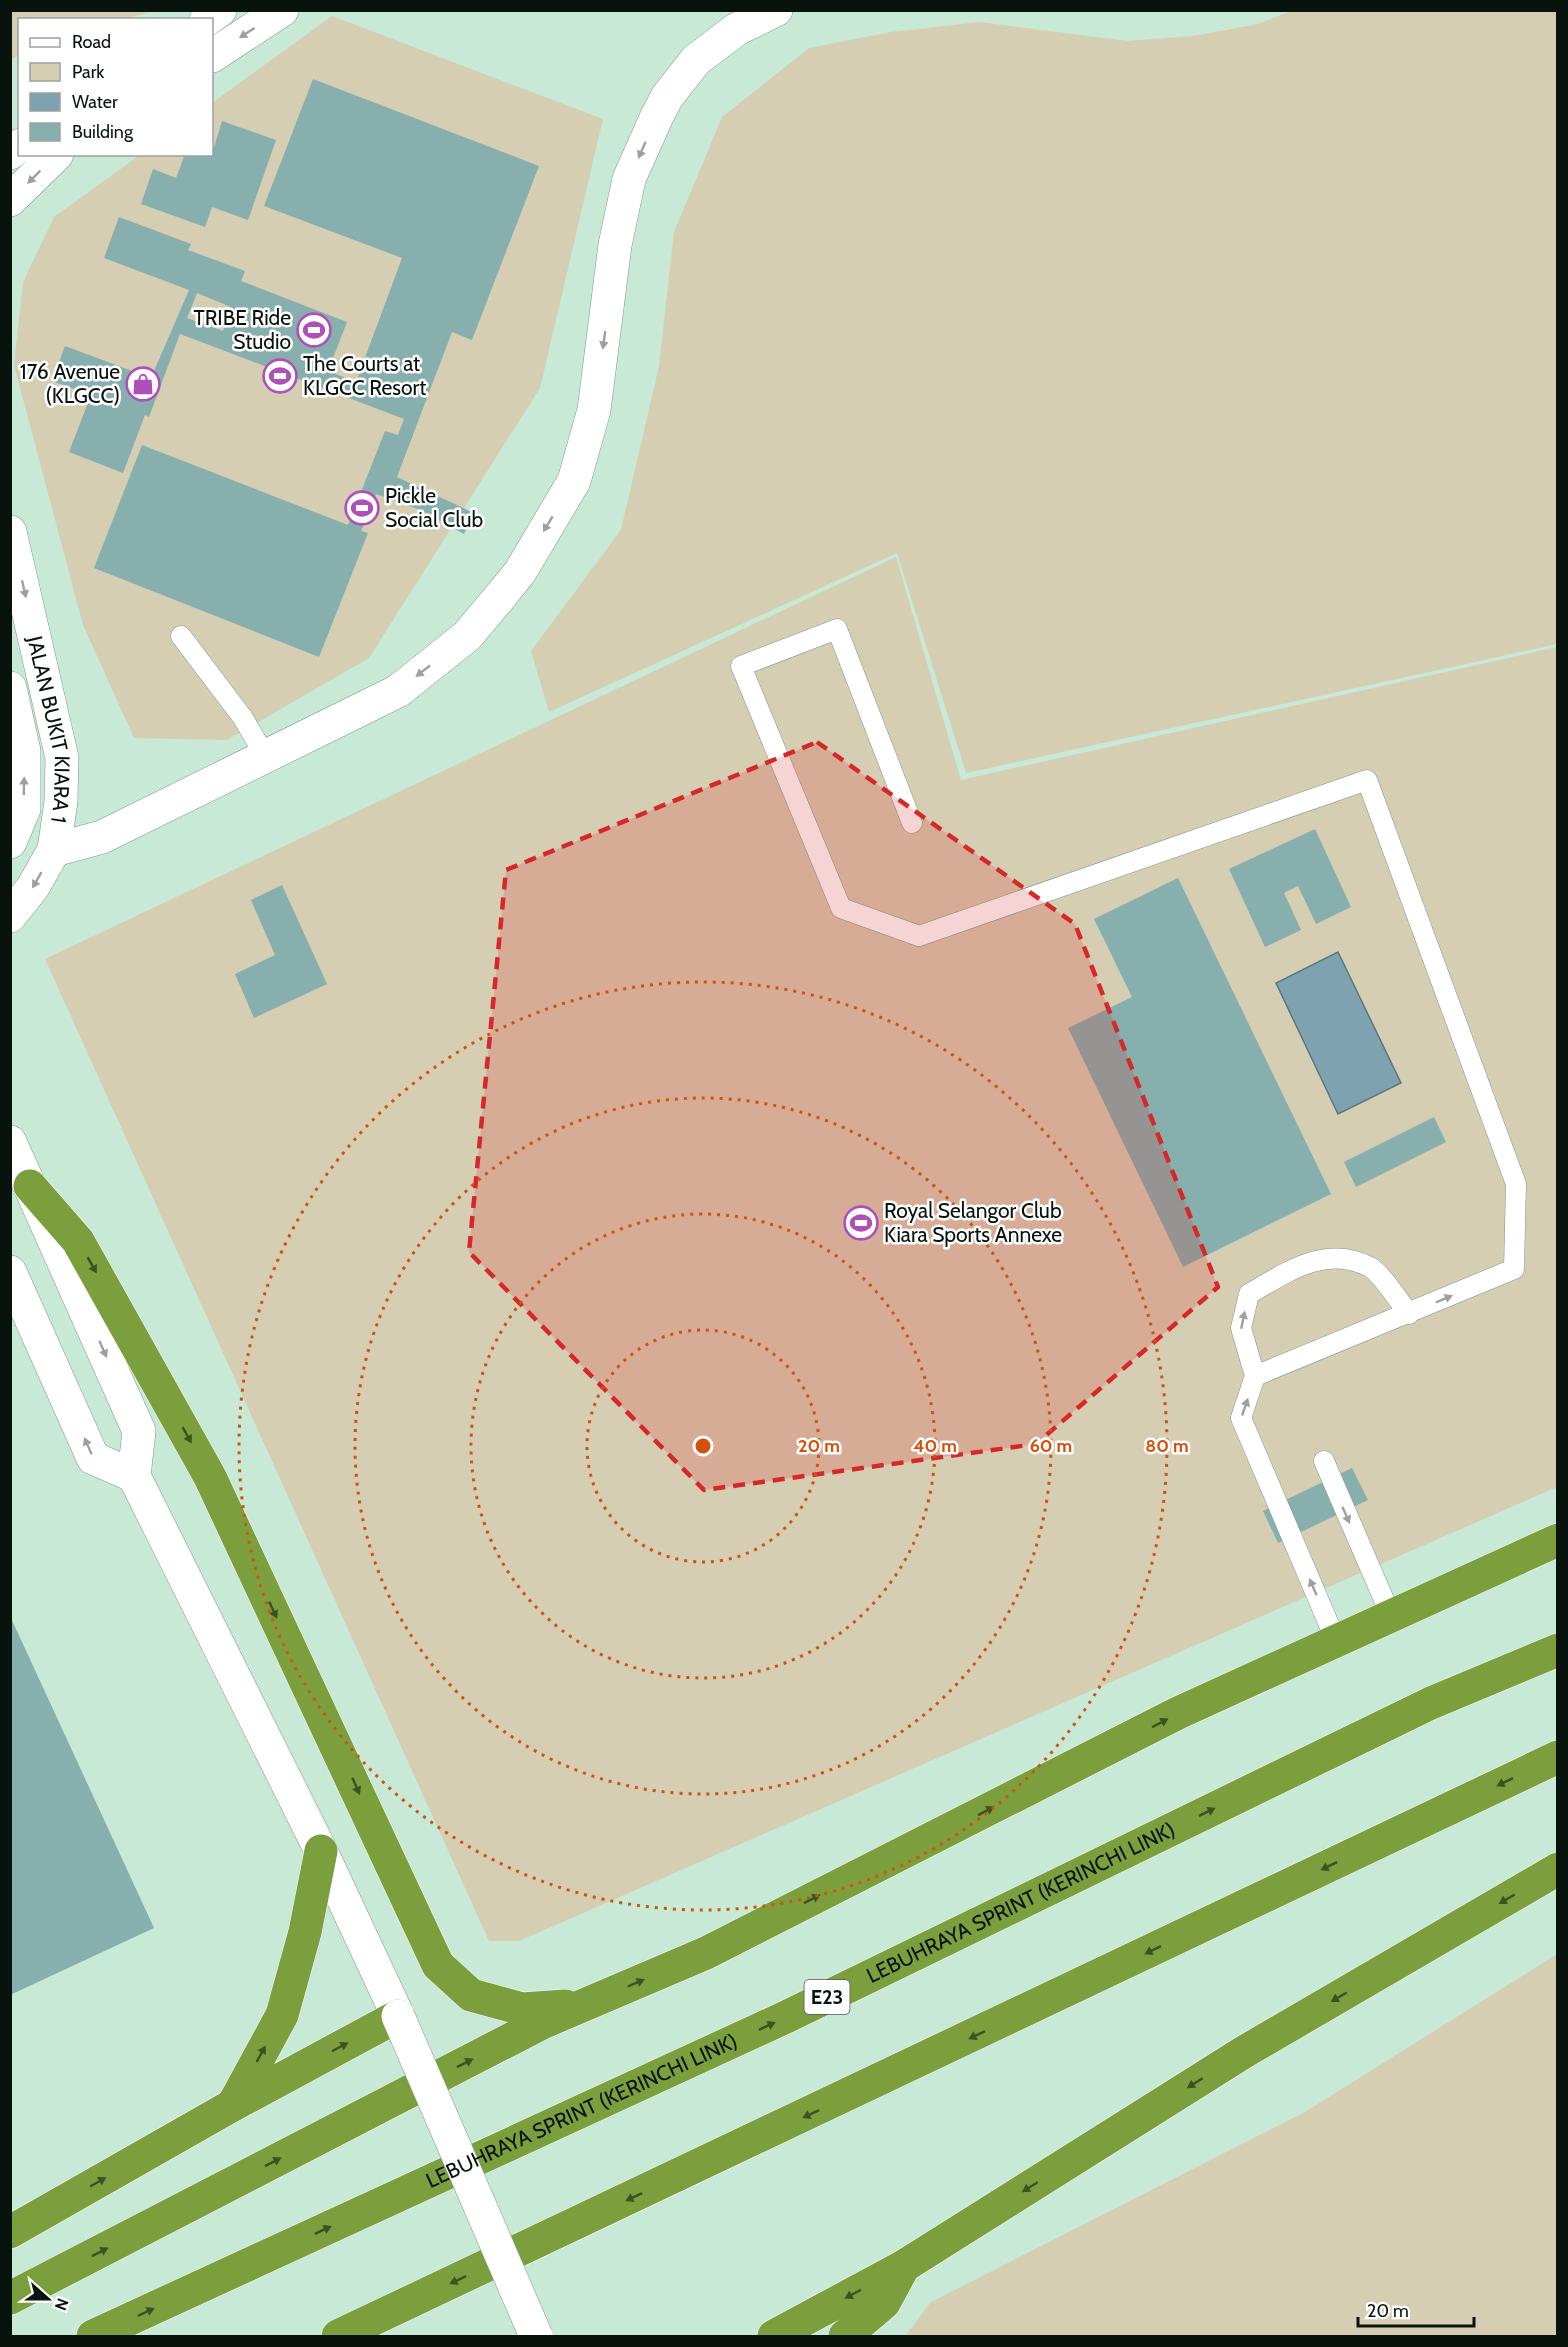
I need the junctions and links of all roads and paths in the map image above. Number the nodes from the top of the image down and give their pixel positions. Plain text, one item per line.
1 (282, 10) edge
2 (776, 10) edge
3 (213, 55) edge
4 (55, 156) edge
5 (10, 200) edge
6 (10, 532) edge
7 (181, 636) dead end
8 (10, 688) edge
9 (265, 756) junction
10 (912, 823) dead end
11 (10, 842) edge
12 (54, 850) junction
13 (10, 916) edge
14 (10, 1142) edge
15 (30, 1186) junction
16 (10, 1272) edge
17 (1409, 1314) junction
18 (1256, 1376) junction
19 (1324, 1461) dead end
20 (134, 1476) junction
21 (1557, 1540) edge
22 (1391, 1616) junction
23 (1336, 1641) junction
24 (1557, 1650) edge
25 (1557, 1757) edge
26 (321, 1851) junction
27 (1557, 1869) edge
28 (582, 2006) junction
29 (398, 2016) junction
30 (233, 2105) junction
31 (10, 2232) edge
32 (904, 2266) junction
33 (10, 2298) edge
34 (93, 2337) edge
35 (338, 2337) edge
36 (536, 2337) edge
37 (774, 2337) edge
38 (845, 2337) edge

1 -> 3 street
2 -> 9 street
4 -> 5 street
6 -> 12 street, JALAN BUKIT KIARA 1
7 - 9 lane
11 -> 8 street, JALAN BUKIT KIARA 1
9 - 12 street
17 -> 10 lane
12 -> 13 street, JALAN BUKIT KIARA 1
14 - 15 street
15 -> 20 street
15 -> 28 highway
20 -> 16 street
17 - 18 lane
18 -> 17 lane
23 -> 18 lane
19 -> 22 lane
20 - 26 street
21 - 22 highway
22 - 23 highway
28 -> 23 highway
34 -> 24 highway, LEBUHRAYA SPRINT (KERINCHI LINK) / E23
25 -> 35 highway
26 - 29 street
30 -> 26 highway
27 -> 32 highway
33 -> 28 highway
30 -> 29 highway
29 - 36 street, bridge
31 -> 30 highway
32 -> 37 highway
32 - 38 highway

